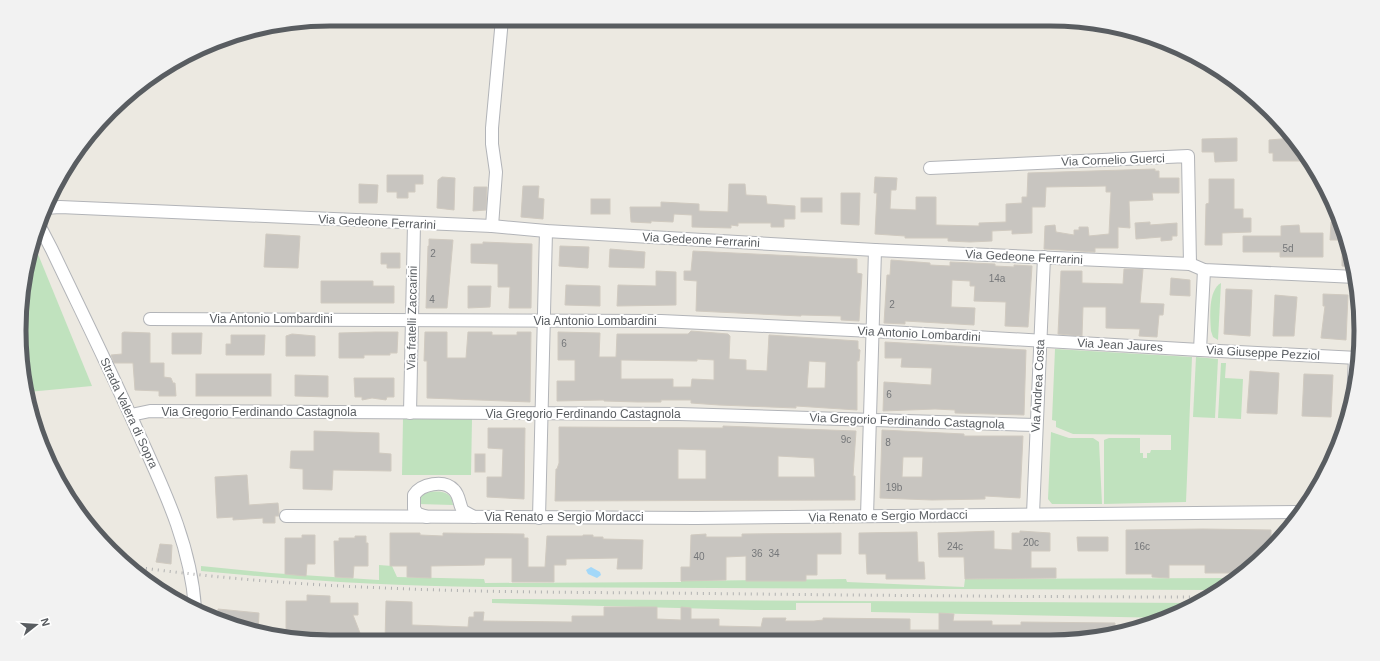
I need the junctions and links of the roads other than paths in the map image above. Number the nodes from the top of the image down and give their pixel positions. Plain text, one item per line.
1 (501, 26) edge
2 (930, 168) dead end
3 (52, 208) edge
4 (414, 224) junction
5 (492, 226) junction
6 (546, 231) junction
7 (42, 232) edge
8 (875, 250) junction
9 (1044, 258) junction
10 (1190, 264) junction
11 (1204, 270) junction
12 (1349, 277) edge
13 (150, 318) dead end
14 (412, 320) junction
15 (544, 321) junction
16 (872, 331) junction
17 (1040, 340) junction
18 (1200, 350) junction
19 (1352, 358) edge
20 (410, 413) junction
21 (543, 414) junction
22 (131, 416) junction
23 (870, 420) junction
24 (1036, 425) junction
25 (1294, 512) edge
26 (1033, 514) junction
27 (286, 516) dead end
28 (868, 516) junction
29 (429, 517) junction
30 (476, 517) junction
31 (540, 518) junction
32 (195, 603) edge

1 - 5 street
2 - 10 street, Via Cornelio Guerci
3 - 4 street, Via Gedeone Ferrarini
4 - 5 street, Via Gedeone Ferrarini
4 - 14 street, Via fratelli Zaccarini
5 - 6 street, Via Gedeone Ferrarini
6 - 8 street, Via Gedeone Ferrarini
6 - 15 street
7 - 22 street, Strada Valera di Sopra
8 - 9 street, Via Gedeone Ferrarini
8 - 16 street
9 - 10 street, Via Gedeone Ferrarini
9 - 17 street, Via Andrea Costa
10 - 11 street, Via Gedeone Ferrarini
11 - 12 street, Via Gedeone Ferrarini
11 - 18 street, Via Giuseppe Pezziol
13 - 14 street, Via Antonio Lombardini
14 - 15 street, Via Antonio Lombardini
14 - 20 street, Via fratelli Zaccarini
15 - 16 street, Via Antonio Lombardini
15 - 21 street
16 - 17 street, Via Antonio Lombardini
16 - 23 street
17 - 18 street, Via Jean Jaures
17 - 24 street, Via Andrea Costa
18 - 19 street, Via Giuseppe Pezziol
20 - 21 street, Via Gregorio Ferdinando Castagnola
20 - 22 street, Via Gregorio Ferdinando Castagnola
21 - 23 street, Via Gregorio Ferdinando Castagnola
21 - 31 street
22 - 32 street, Strada Valera di Sopra
23 - 24 street, Via Gregorio Ferdinando Castagnola
23 - 28 street
24 - 26 street, Via Andrea Costa
25 - 26 street, Via Renato e Sergio Mordacci
26 - 28 street, Via Renato e Sergio Mordacci
27 - 29 street, Via Renato e Sergio Mordacci
28 - 31 street, Via Renato e Sergio Mordacci
29 - 30 street, Via Renato e Sergio Mordacci
29 - 30 street, Via Renato e Sergio Mordacci
30 - 31 street, Via Renato e Sergio Mordacci

